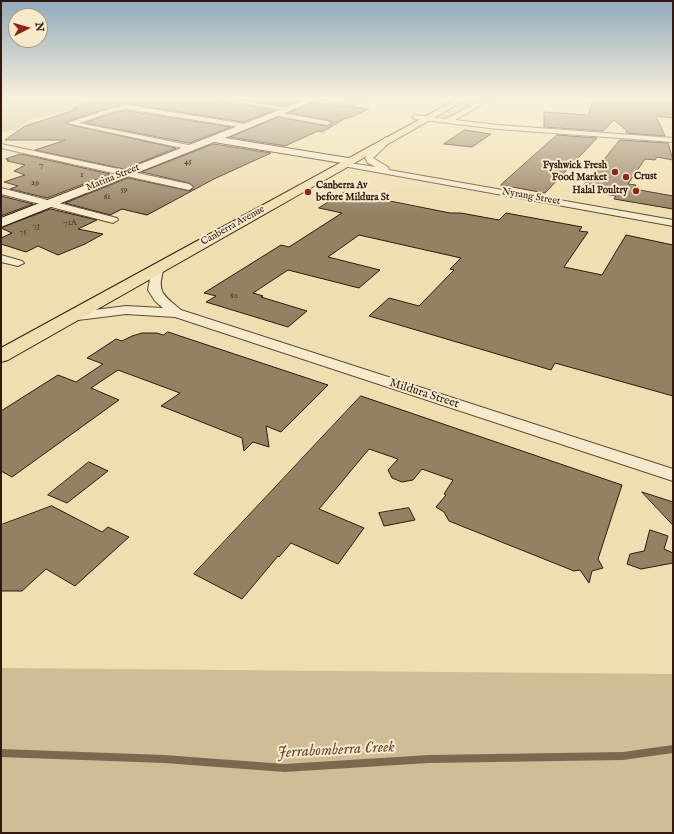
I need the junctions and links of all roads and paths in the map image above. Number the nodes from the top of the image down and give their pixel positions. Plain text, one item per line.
1 (138, 137) edge
2 (218, 137) edge
3 (382, 137) edge
4 (393, 137) edge
5 (632, 137) edge
6 (213, 139) junction
7 (389, 139) junction
8 (673, 140) edge
9 (1, 146) edge
10 (191, 148) junction
11 (337, 164) junction
12 (390, 171) junction
13 (128, 173) junction
14 (189, 186) dead end
15 (1, 191) edge
16 (50, 204) junction
17 (113, 220) dead end
18 (1, 223) edge
19 (673, 223) edge
20 (1, 258) edge
21 (18, 263) dead end
22 (158, 268) junction
23 (176, 313) junction
24 (70, 317) junction
25 (1, 340) edge
26 (1, 356) edge
27 (673, 475) edge

1 - 10 street
2 - 6 street, Matina Street
3 - 11 highway, Canberra Avenue
4 - 7 highway, Canberra Avenue
5 - 8 street
6 - 10 street, Matina Street
6 - 11 street, Nyrang Street
7 - 11 highway, Canberra Avenue
7 - 12 street
9 - 13 street
10 - 13 street, Matina Street
11 - 12 street, Nyrang Street
11 - 12 street
11 - 22 highway, Canberra Avenue
11 - 25 highway, Canberra Avenue
12 - 19 street, Nyrang Street
13 - 14 street
13 - 16 street, Matina Street
15 - 16 street
16 - 17 street
16 - 18 street, Matina Street
20 - 21 street
22 - 23 street, Mildura Street
22 - 24 highway, Canberra Avenue
23 - 24 street, Mildura Street
23 - 27 street, Mildura Street
24 - 26 highway, Canberra Avenue

